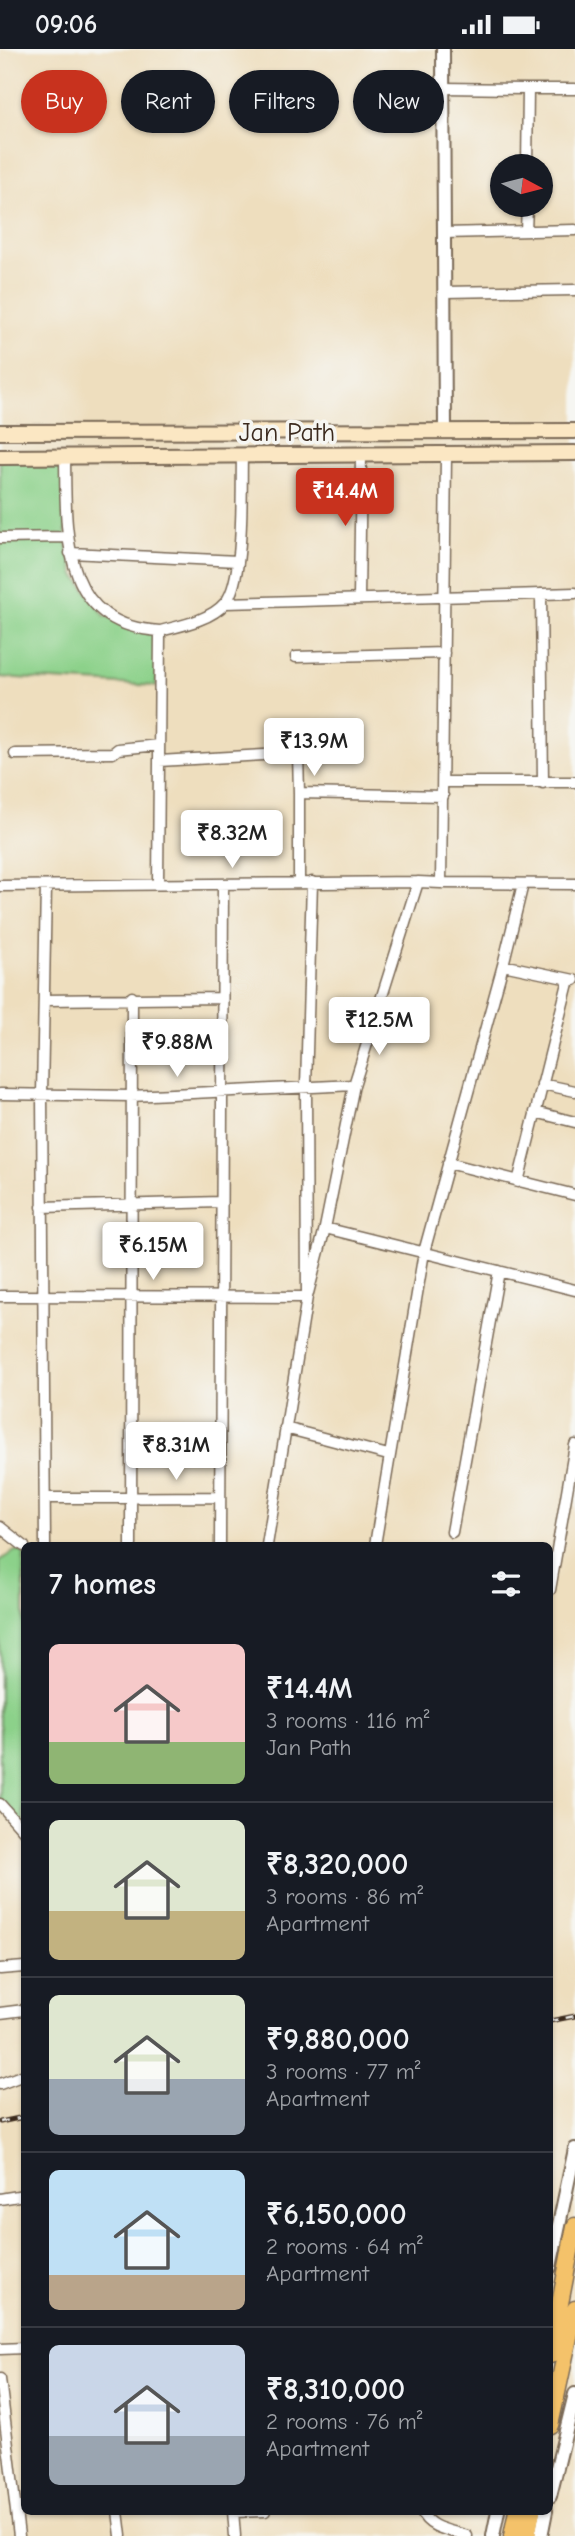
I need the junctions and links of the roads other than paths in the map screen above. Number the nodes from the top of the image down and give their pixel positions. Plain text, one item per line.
1 (443, 49) edge
2 (443, 70) edge
3 (444, 88) edge
4 (528, 89) junction
5 (575, 89) edge
6 (443, 133) edge
7 (527, 154) edge
8 (527, 217) edge
9 (575, 230) edge
10 (526, 231) junction
11 (444, 233) junction
12 (575, 290) edge
13 (444, 292) junction
14 (445, 431) junction
15 (575, 431) edge
16 (0, 432) edge
17 (575, 453) edge
18 (446, 455) junction
19 (65, 456) junction
20 (361, 456) junction
21 (0, 457) edge
22 (242, 457) junction
23 (67, 537) junction
24 (0, 538) edge
25 (70, 553) junction
26 (238, 561) junction
27 (575, 593) edge
28 (541, 594) junction
29 (444, 597) junction
30 (359, 599) junction
31 (225, 603) junction
32 (160, 631) junction
33 (444, 653) junction
34 (296, 657) dead end
35 (159, 745) junction
36 (15, 754) dead end
37 (159, 761) junction
38 (443, 782) junction
39 (575, 782) edge
40 (543, 783) junction
41 (299, 793) junction
42 (443, 796) junction
43 (299, 882) junction
44 (312, 882) junction
45 (418, 882) junction
46 (441, 883) junction
47 (158, 884) junction
48 (523, 884) junction
49 (575, 884) edge
50 (0, 886) edge
51 (46, 886) junction
52 (223, 886) junction
53 (503, 965) junction
54 (572, 980) edge
55 (132, 997) junction
56 (221, 998) junction
57 (45, 1000) junction
58 (542, 1084) junction
59 (354, 1085) junction
60 (306, 1086) junction
61 (575, 1091) edge
62 (220, 1093) junction
63 (0, 1094) edge
64 (42, 1094) junction
65 (131, 1096) junction
66 (535, 1112) junction
67 (575, 1122) edge
68 (448, 1163) junction
69 (518, 1182) junction
70 (575, 1195) edge
71 (220, 1202) junction
72 (132, 1203) junction
73 (42, 1207) junction
74 (325, 1228) junction
75 (424, 1252) junction
76 (499, 1271) junction
77 (575, 1290) edge
78 (42, 1295) junction
79 (0, 1296) edge
80 (221, 1297) junction
81 (307, 1297) junction
82 (133, 1298) junction
83 (285, 1429) junction
84 (575, 1445) edge
85 (388, 1455) junction
86 (132, 1497) junction
87 (220, 1497) junction
88 (46, 1498) junction
89 (0, 1527) edge
90 (452, 1532) dead end
91 (45, 1542) edge
92 (131, 1542) edge
93 (220, 1542) edge
94 (267, 1542) edge
95 (375, 1542) edge
96 (21, 1544) edge
97 (553, 1573) edge
98 (0, 1804) edge
99 (0, 1819) edge
100 (12, 1819) junction
101 (21, 1829) edge
102 (21, 1967) edge
103 (0, 1969) edge
104 (21, 2010) edge
105 (0, 2013) edge
106 (21, 2076) edge
107 (0, 2084) edge
108 (575, 2149) edge
109 (21, 2196) edge
110 (0, 2199) edge
111 (575, 2226) edge
112 (553, 2253) edge
113 (575, 2309) edge
114 (553, 2340) edge
115 (21, 2348) edge
116 (0, 2349) edge
117 (0, 2379) edge
118 (575, 2394) edge
119 (553, 2411) edge
120 (553, 2484) edge
121 (118, 2515) edge
122 (233, 2515) edge
123 (423, 2515) edge
124 (497, 2515) edge
125 (516, 2515) edge
126 (531, 2515) edge
127 (545, 2515) edge
128 (19, 2536) edge
129 (121, 2536) edge
130 (234, 2536) edge
131 (467, 2536) edge
132 (493, 2536) edge
133 (512, 2536) edge
134 (527, 2536) edge
135 (541, 2536) edge

1 - 2 street
3 - 4 street
4 - 5 street
4 - 7 street
6 - 11 street
8 - 10 street
9 - 10 street
10 - 11 street
11 - 13 street
12 - 13 street
13 - 14 street
14 - 15 main road, Jan Path
14 - 16 main road, Jan Path
17 - 18 main road, Jan Path
18 - 20 main road, Jan Path
18 - 29 street
19 - 21 main road, Jan Path
19 - 22 main road, Jan Path
19 - 23 street
20 - 22 main road, Jan Path
20 - 30 street
22 - 26 street
23 - 24 street
23 - 25 street
25 - 26 street
25 - 32 street
26 - 31 street
27 - 28 street
28 - 29 street
28 - 40 street
29 - 30 street
29 - 33 street
30 - 31 street
31 - 32 street
32 - 35 street
33 - 34 street
33 - 38 street
35 - 36 street
35 - 37 street
37 - 41 street
37 - 47 street
38 - 40 street
38 - 42 street
39 - 40 street
41 - 42 street
41 - 43 street
42 - 46 street
43 - 44 street
43 - 52 street
44 - 45 street
44 - 60 street
45 - 46 street
45 - 59 street
46 - 48 street
47 - 51 street
47 - 52 street
48 - 49 street
48 - 53 street
50 - 51 street
51 - 57 street
52 - 56 street
53 - 54 street
53 - 68 street
54 - 58 street
55 - 56 street
55 - 57 street
55 - 65 street
56 - 62 street
57 - 64 street
58 - 61 street
58 - 66 street
59 - 60 street
59 - 74 street
60 - 62 street
60 - 81 street
62 - 65 street
62 - 71 street
63 - 64 street
64 - 65 street
64 - 73 street
65 - 72 street
66 - 67 street
66 - 69 street
68 - 69 street
68 - 75 street
69 - 70 street
71 - 72 street
71 - 80 street
72 - 73 street
72 - 82 street
73 - 78 street
74 - 75 street
74 - 81 street
75 - 76 street
75 - 85 street
76 - 77 street
76 - 90 street
78 - 79 street
78 - 82 street
78 - 88 street
80 - 81 street
80 - 82 street
80 - 87 street
81 - 83 street
82 - 86 street
83 - 85 street
83 - 94 street
84 - 97 street
85 - 95 street
86 - 87 street
86 - 88 street
86 - 92 street
87 - 93 street
88 - 91 street
89 - 96 street
98 - 100 street
99 - 100 street
100 - 101 street
102 - 103 street
104 - 105 street
106 - 107 street
108 - 112 street
109 - 110 street
111 - 114 highway
113 - 119 highway
115 - 116 street
117 - 128 street
118 - 120 street
121 - 129 street
122 - 130 street
123 - 131 street
124 - 132 street
125 - 133 highway
126 - 134 highway
127 - 135 street

